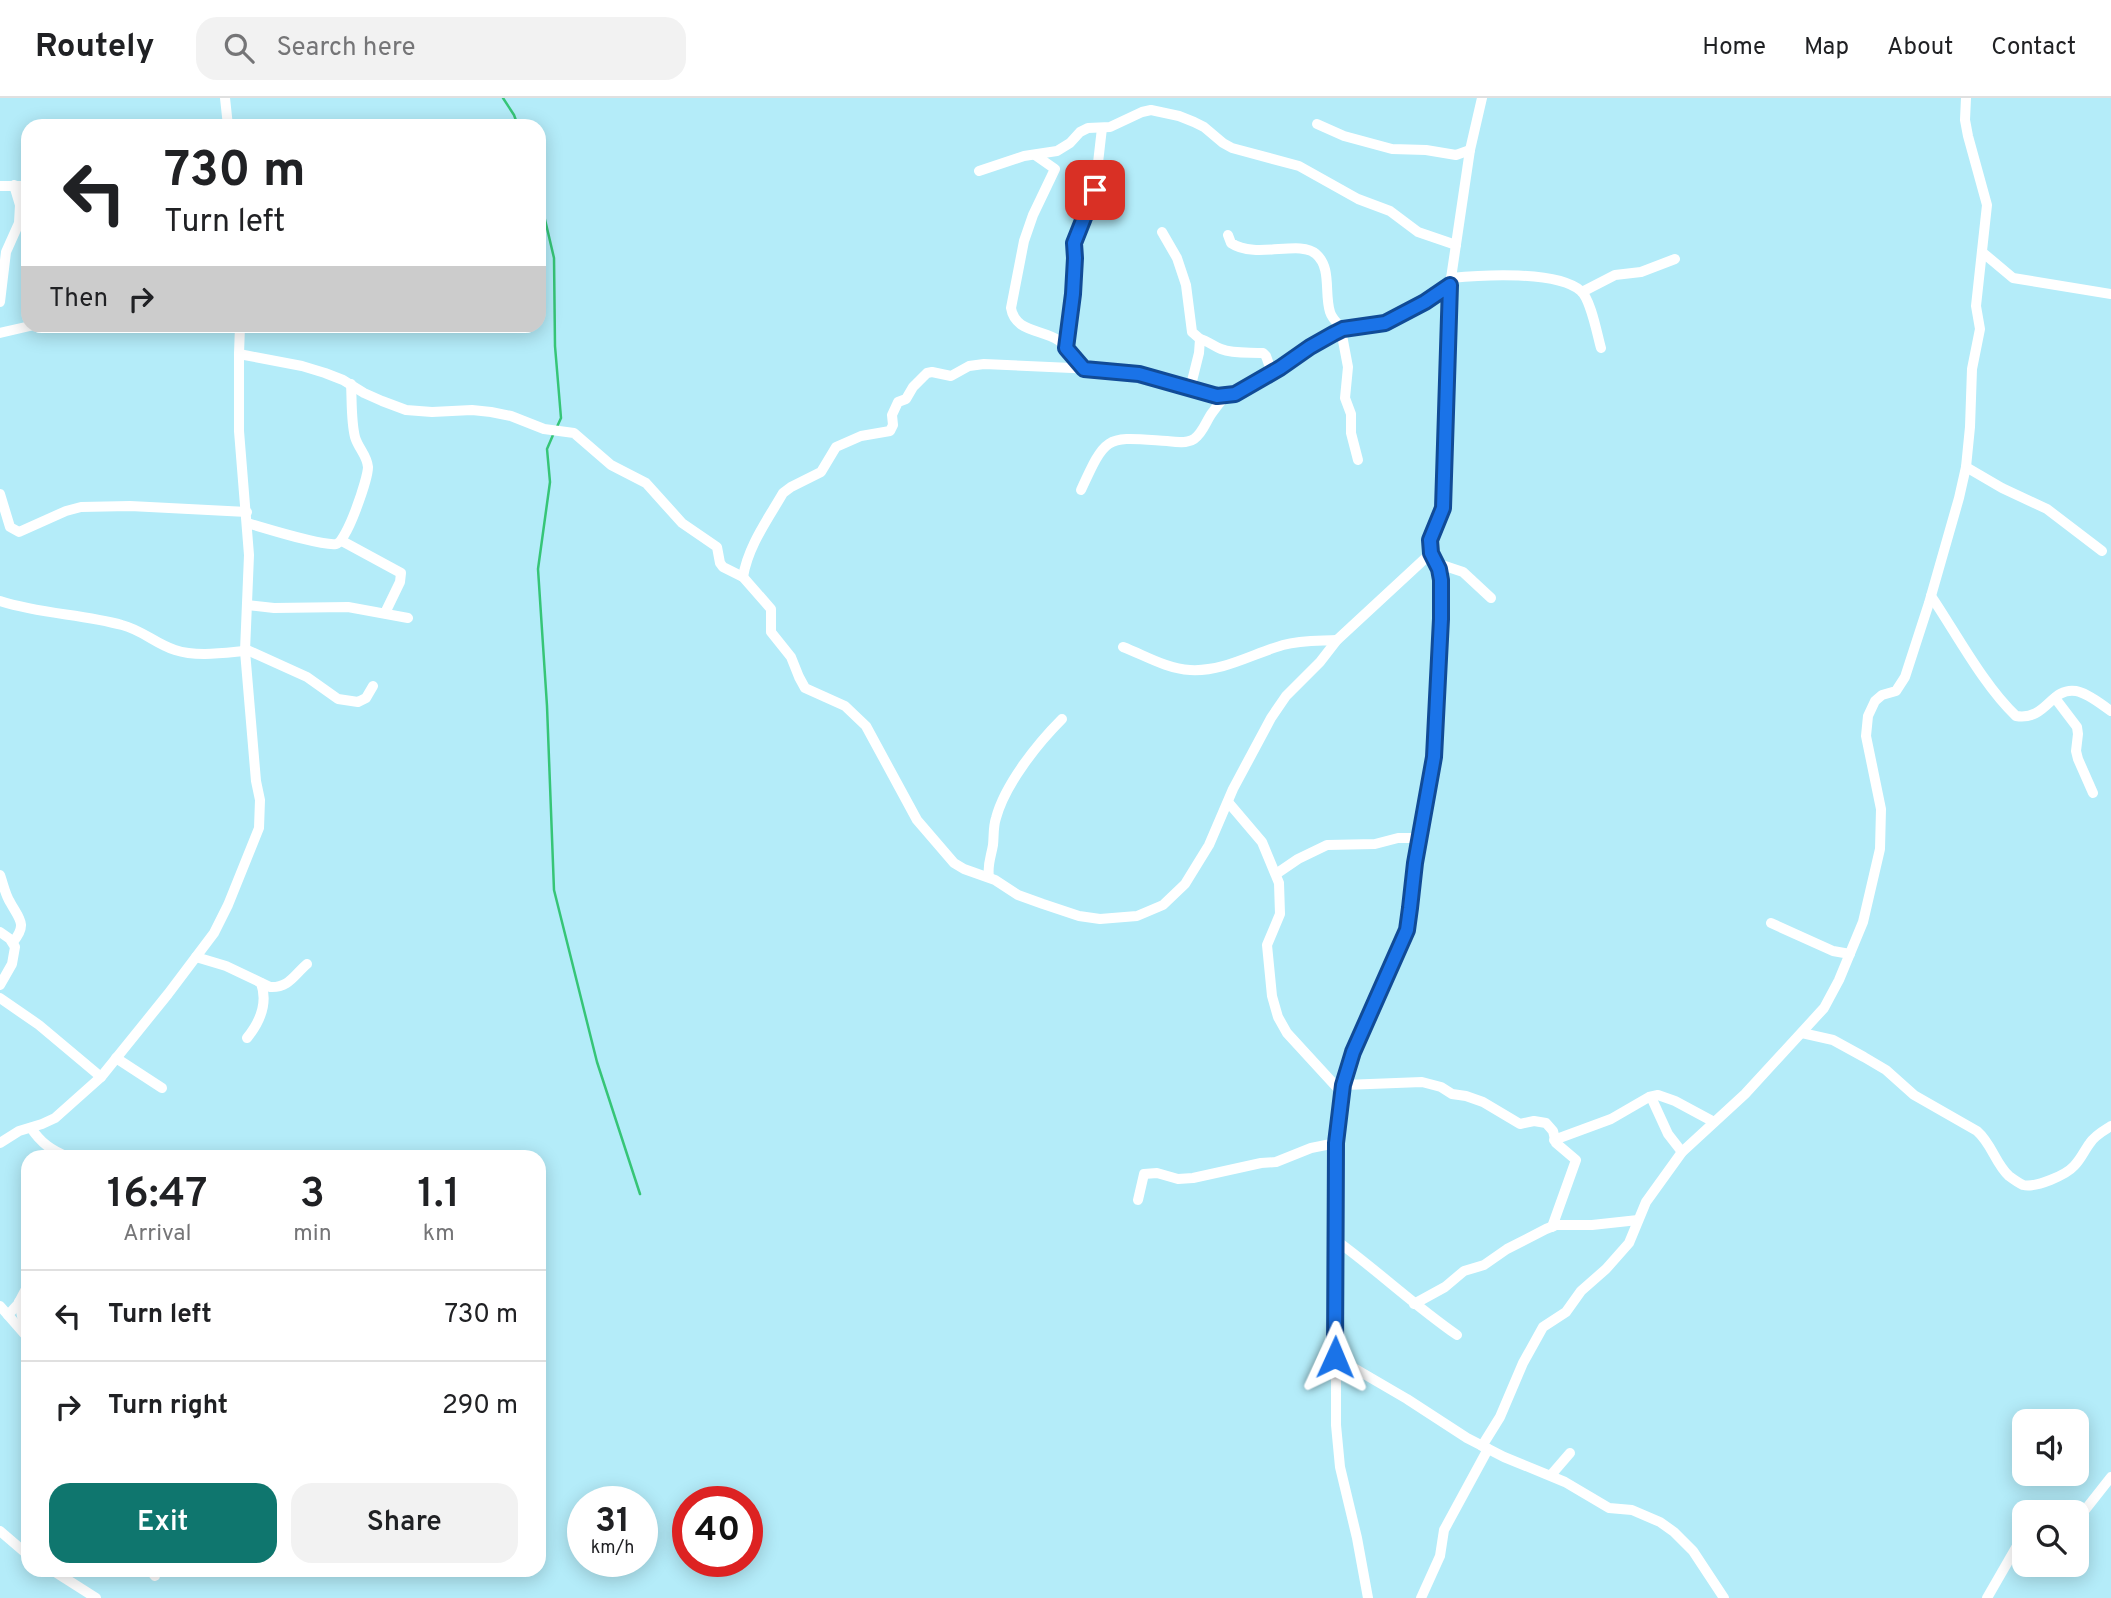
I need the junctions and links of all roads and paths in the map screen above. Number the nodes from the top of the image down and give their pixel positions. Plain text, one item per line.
1 (225, 98) edge
2 (1482, 98) edge
3 (1966, 98) edge
4 (227, 119) edge
5 (1317, 124) dead end
6 (1102, 128) junction
7 (1470, 150) junction
8 (1035, 155) junction
9 (979, 171) dead end
10 (0, 186) edge
11 (14, 186) junction
12 (21, 186) edge
13 (1162, 232) dead end
14 (1228, 236) dead end
15 (1456, 245) junction
16 (1982, 252) junction
17 (1675, 259) dead end
18 (1450, 281) junction
19 (1582, 292) junction
20 (2111, 294) edge
21 (0, 302) edge
22 (21, 328) edge
23 (1342, 330) junction
24 (0, 333) edge
25 (240, 333) edge
26 (1200, 339) junction
27 (1066, 348) junction
28 (1601, 348) dead end
29 (239, 354) junction
30 (1084, 369) junction
31 (1272, 373) junction
32 (351, 384) junction
33 (1190, 389) junction
34 (1226, 396) junction
35 (1359, 460) dead end
36 (1966, 467) junction
37 (1081, 489) dead end
38 (0, 494) edge
39 (247, 518) junction
40 (342, 541) junction
41 (2102, 551) dead end
42 (1433, 558) junction
43 (743, 577) junction
44 (1931, 596) junction
45 (1491, 598) dead end
46 (0, 601) edge
47 (247, 605) junction
48 (385, 613) junction
49 (408, 618) dead end
50 (1337, 640) junction
51 (1123, 647) dead end
52 (245, 650) junction
53 (373, 686) dead end
54 (2055, 698) junction
55 (2111, 712) edge
56 (1062, 719) dead end
57 (2093, 793) dead end
58 (1228, 802) junction
59 (1419, 838) junction
60 (1276, 874) junction
61 (0, 875) edge
62 (989, 877) junction
63 (1771, 923) dead end
64 (0, 932) edge
65 (13, 942) junction
66 (1850, 954) junction
67 (196, 957) junction
68 (307, 964) dead end
69 (261, 983) junction
70 (0, 985) edge
71 (0, 998) edge
72 (1802, 1033) junction
73 (247, 1038) dead end
74 (116, 1058) junction
75 (101, 1077) junction
76 (162, 1088) dead end
77 (1343, 1089) junction
78 (1651, 1097) junction
79 (1714, 1122) junction
80 (2111, 1126) edge
81 (30, 1128) junction
82 (3, 1137) edge
83 (1555, 1140) junction
84 (1336, 1143) junction
85 (55, 1150) edge
86 (1682, 1152) junction
87 (1138, 1200) dead end
88 (1638, 1220) junction
89 (1552, 1227) junction
90 (1337, 1241) junction
91 (21, 1298) edge
92 (19, 1302) junction
93 (1414, 1304) junction
94 (0, 1306) edge
95 (21, 1311) edge
96 (8, 1315) junction
97 (21, 1330) edge
98 (1457, 1335) dead end
99 (1335, 1357) junction
100 (1485, 1447) junction
101 (1570, 1453) dead end
102 (1551, 1475) junction
103 (2111, 1478) edge
104 (2089, 1505) edge
105 (0, 1531) edge
106 (21, 1549) edge
107 (2012, 1555) edge
108 (63, 1577) edge
109 (1715, 1586) junction
110 (96, 1598) edge
111 (1368, 1598) edge
112 (1421, 1598) edge
113 (1709, 1598) edge
114 (1724, 1598) edge
115 (1987, 1598) edge

1 - 4 street
2 - 7 street
3 - 16 street
5 - 7 street
6 - 8 street
6 - 15 street
6 - 27 street
7 - 15 street
8 - 9 street
8 - 27 street
10 - 11 street
11 - 12 street
11 - 21 street
13 - 26 street
14 - 23 street
15 - 18 street
16 - 20 street
16 - 36 street
17 - 19 street
18 - 19 street
18 - 23 street
18 - 42 street
19 - 28 street
22 - 24 street
23 - 31 street
23 - 35 street
25 - 29 street
26 - 31 street
26 - 33 street
27 - 30 street
29 - 32 street
29 - 39 street
30 - 33 street
30 - 43 street
31 - 34 street
32 - 40 street
32 - 43 street
33 - 34 street
34 - 37 street
36 - 41 street
36 - 44 street
38 - 39 street
39 - 40 street
39 - 47 street
40 - 48 street
42 - 45 street
42 - 50 street
42 - 59 street
43 - 62 street
44 - 54 street
44 - 66 street
46 - 52 street
47 - 48 street
47 - 52 street
48 - 49 street
50 - 51 street
50 - 58 street
52 - 53 street
52 - 67 street
54 - 55 street
54 - 57 street
56 - 62 street
58 - 60 street
58 - 62 street
59 - 60 street
59 - 77 street
60 - 77 street
61 - 65 street
63 - 66 street
64 - 65 street
65 - 70 street
66 - 72 street
67 - 69 street
67 - 74 street
68 - 69 street
69 - 73 street
71 - 75 street
72 - 79 street
72 - 80 street
74 - 75 street
74 - 76 street
75 - 81 street
77 - 83 street
77 - 84 street
78 - 79 street
78 - 83 street
78 - 86 street
79 - 86 street
81 - 82 street
81 - 85 street
83 - 89 street
84 - 87 street
84 - 90 street
86 - 88 street
88 - 89 street
88 - 100 street
89 - 93 street
90 - 93 street
90 - 99 street
91 - 92 street
92 - 95 street
92 - 96 street
93 - 98 street
94 - 96 street
96 - 97 street
99 - 100 street
99 - 111 street
100 - 102 street
100 - 112 street
101 - 102 street
102 - 109 street
103 - 104 street
105 - 106 street
107 - 115 street
108 - 110 street
109 - 113 street
109 - 114 street

